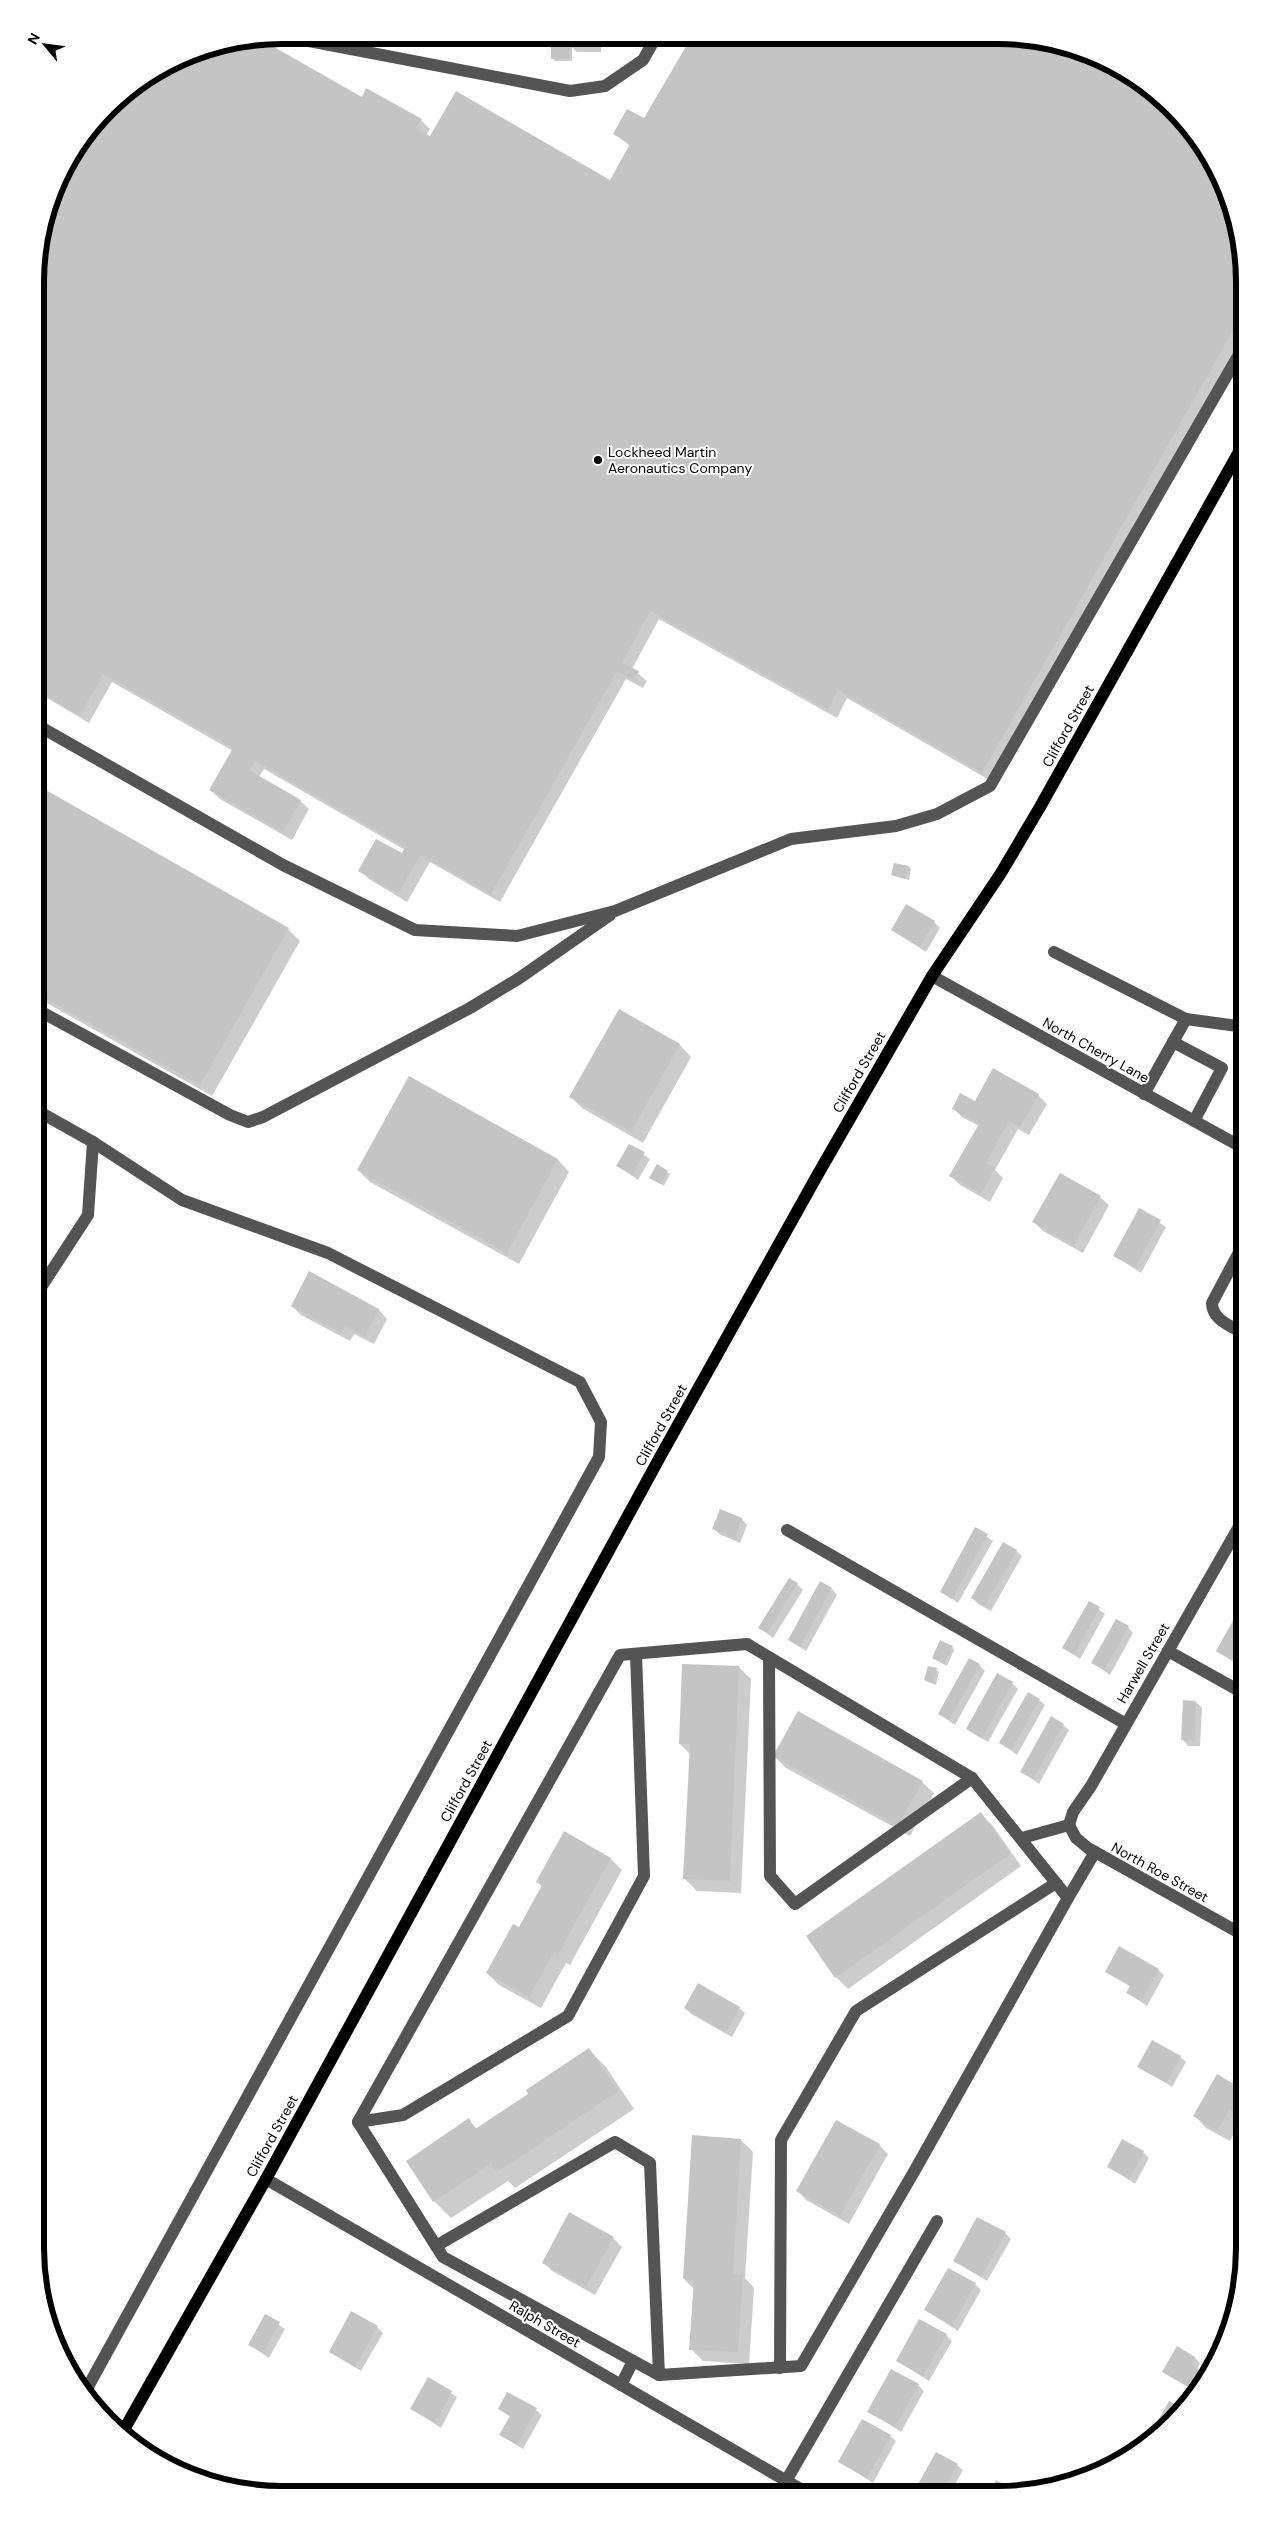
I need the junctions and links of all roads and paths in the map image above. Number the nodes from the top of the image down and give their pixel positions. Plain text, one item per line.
1 (325, 44) edge
2 (652, 44) edge
3 (1236, 360) edge
4 (1236, 457) edge
5 (44, 728) edge
6 (615, 912) junction
7 (1054, 952) dead end
8 (932, 976) junction
9 (44, 1013) edge
10 (1186, 1019) junction
11 (1236, 1027) edge
12 (1173, 1042) junction
13 (1144, 1094) junction
14 (44, 1114) edge
15 (1194, 1122) junction
16 (93, 1142) junction
17 (1236, 1144) edge
18 (1236, 1258) edge
19 (44, 1283) edge
20 (1236, 1329) edge
21 (787, 1530) dead end
22 (1236, 1532) edge
23 (1168, 1651) junction
24 (636, 1654) junction
25 (769, 1658) junction
26 (1236, 1689) edge
27 (1126, 1724) junction
28 (972, 1778) junction
29 (1069, 1826) junction
30 (1022, 1838) junction
31 (1095, 1852) junction
32 (1056, 1883) junction
33 (1068, 1898) junction
34 (1236, 1931) edge
35 (358, 2122) junction
36 (266, 2179) junction
37 (937, 2220) dead end
38 (440, 2252) junction
39 (432, 2275) junction
40 (633, 2361) junction
41 (780, 2368) junction
42 (659, 2375) junction
43 (621, 2385) junction
44 (88, 2386) edge
45 (125, 2427) edge
46 (786, 2481) junction
47 (795, 2486) edge

1 - 2 street
3 - 6 street
4 - 8 main road, Clifford Street
5 - 6 street
6 - 9 street
7 - 10 street
8 - 13 street, North Cherry Lane
8 - 36 main road, Clifford Street
10 - 11 street
10 - 12 street
12 - 13 street
12 - 15 street
13 - 15 street, North Cherry Lane
14 - 16 street
15 - 17 street, North Cherry Lane
16 - 19 street
16 - 44 street
18 - 20 street
21 - 27 street
22 - 23 street, Harwell Street
23 - 26 street
23 - 27 street, Harwell Street
24 - 25 street
24 - 35 street
24 - 35 street
25 - 28 street
25 - 28 street
27 - 29 street, Harwell Street
28 - 30 street
29 - 30 street
29 - 31 street, North Roe Street
30 - 32 street
31 - 33 street
31 - 34 street, North Roe Street
32 - 33 street
32 - 41 street
33 - 41 street
35 - 38 street
36 - 39 street, Ralph Street
36 - 45 main road, Clifford Street
37 - 46 street
38 - 39 street
38 - 40 street
38 - 42 street
39 - 43 street, Ralph Street
40 - 42 street
40 - 43 street
41 - 42 street
43 - 46 street, Ralph Street
46 - 47 street, Ralph Street

